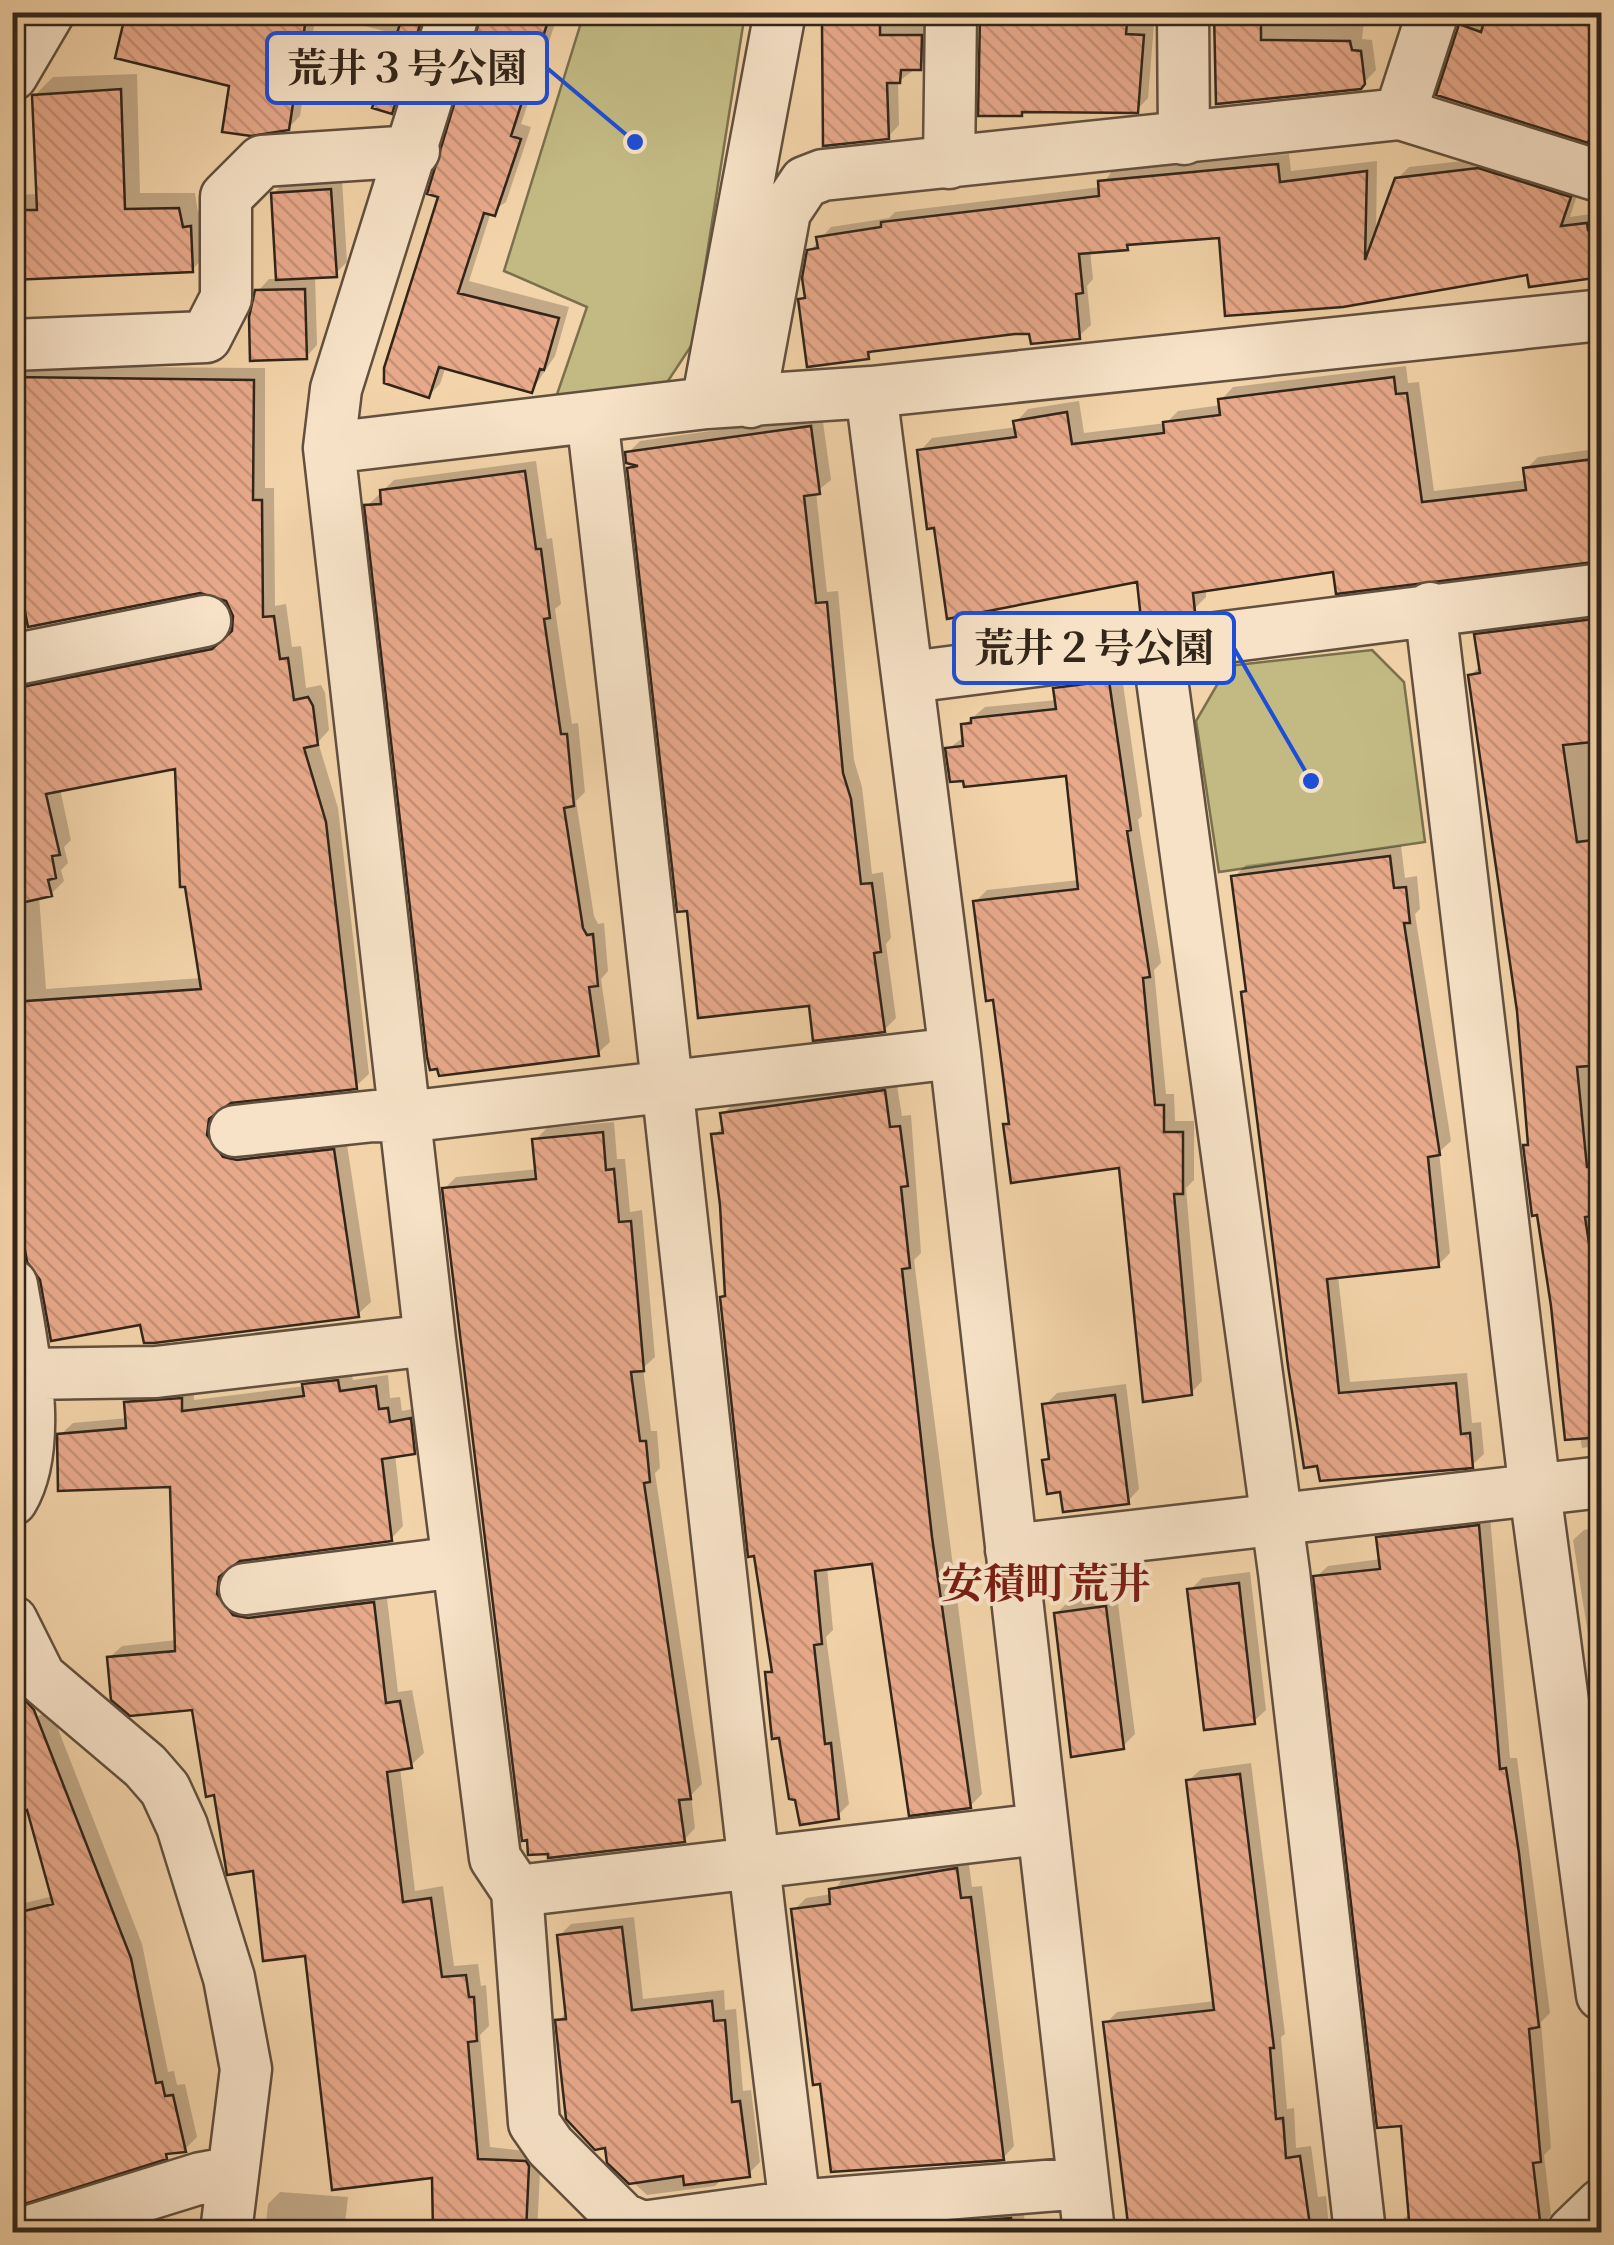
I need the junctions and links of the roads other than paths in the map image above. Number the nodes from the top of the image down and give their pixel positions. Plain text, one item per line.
1 (454, 12) edge
2 (780, 12) edge
3 (951, 12) edge
4 (1183, 12) edge
5 (1433, 12) edge
6 (1400, 114) junction
7 (1184, 139) junction
8 (414, 151) junction
9 (950, 163) junction
10 (1602, 178) edge
11 (1602, 315) edge
12 (12, 345) edge
13 (870, 392) junction
14 (728, 402) junction
15 (592, 417) junction
16 (329, 448) junction
17 (1602, 590) edge
18 (1430, 608) junction
19 (206, 622) dead end
20 (1157, 643) junction
21 (12, 660) edge
22 (910, 677) junction
23 (954, 1053) junction
24 (670, 1085) junction
25 (405, 1117) junction
26 (235, 1130) dead end
27 (12, 1285) edge
28 (430, 1340) junction
29 (26, 1374) junction
30 (1602, 1482) edge
31 (1536, 1491) junction
32 (12, 1500) edge
33 (1274, 1517) junction
34 (1011, 1550) junction
35 (458, 1562) junction
36 (246, 1589) dead end
37 (12, 1622) edge
38 (1040, 1829) junction
39 (752, 1862) junction
40 (516, 1891) junction
41 (1602, 1995) edge
42 (232, 2172) junction
43 (1083, 2183) junction
44 (1602, 2204) edge
45 (795, 2206) junction
46 (27, 2232) edge
47 (226, 2232) edge
48 (1089, 2232) edge
49 (1360, 2232) edge
50 (1573, 2232) edge

1 - 8 street
2 - 14 street
3 - 9 street
4 - 7 street
5 - 6 street
6 - 7 street
6 - 10 street
7 - 9 street
8 - 12 street
8 - 16 street
9 - 14 street
11 - 13 street
13 - 14 street
13 - 22 street
14 - 15 street
15 - 16 street
15 - 24 street
16 - 25 street
17 - 18 street
18 - 20 street
18 - 31 street
19 - 21 street
20 - 22 street
20 - 33 street
22 - 23 street
23 - 24 street
23 - 34 street
24 - 25 street
24 - 39 street
25 - 26 street
25 - 28 street
27 - 29 street
28 - 29 street
28 - 35 street
29 - 32 street
30 - 31 street
31 - 33 street
31 - 41 street
33 - 34 street
33 - 49 street
34 - 38 street
35 - 36 street
35 - 40 street
37 - 42 street
38 - 39 street
38 - 43 street
39 - 40 street
39 - 45 street
40 - 45 street
42 - 46 street
42 - 47 street
43 - 45 street
43 - 48 street
44 - 50 street

